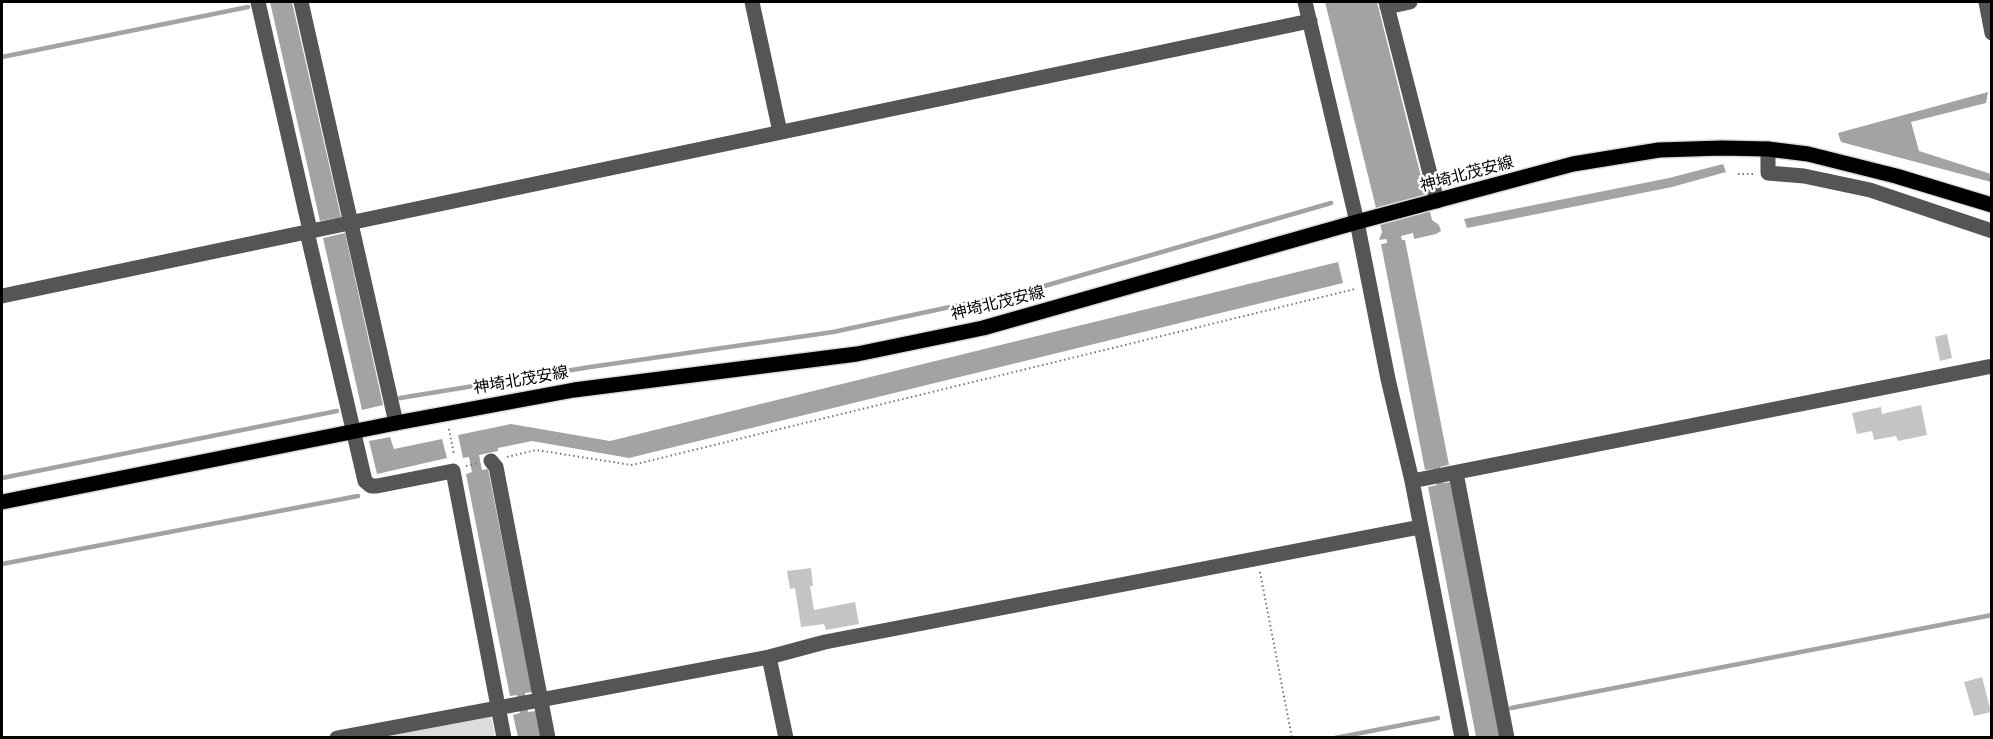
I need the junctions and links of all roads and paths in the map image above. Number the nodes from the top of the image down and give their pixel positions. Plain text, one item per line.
1 (258, 2) edge
2 (301, 2) edge
3 (752, 2) edge
4 (1305, 2) edge
5 (1410, 2) edge
6 (1986, 2) edge
7 (1386, 4) edge
8 (1310, 21) junction
9 (1992, 33) edge
10 (780, 132) junction
11 (1768, 149) junction
12 (1437, 201) junction
13 (1992, 205) edge
14 (1364, 220) junction
15 (351, 222) junction
16 (1992, 231) edge
17 (307, 232) junction
18 (1370, 286) junction
19 (2, 296) edge
20 (1992, 366) edge
21 (396, 423) junction
22 (449, 429) dead end
23 (353, 432) junction
24 (454, 458) dead end
25 (491, 461) joint
26 (1444, 475) junction
27 (1412, 481) junction
28 (2, 502) edge
29 (1420, 527) junction
30 (1260, 572) dead end
31 (769, 657) junction
32 (528, 702) junction
33 (498, 707) junction
34 (337, 738) edge
35 (504, 738) edge
36 (548, 738) edge
37 (786, 738) edge
38 (1292, 738) edge
39 (1462, 738) edge
40 (1507, 738) edge

1 - 17 street
2 - 15 street
3 - 10 street
4 - 8 street
5 - 7 street
6 - 9 street
7 - 12 street
8 - 10 street
8 - 14 street
10 - 15 street
11 - 12 main road, 神埼北茂安線
11 - 13 main road, 神埼北茂安線
11 - 16 street
12 - 14 main road, 神埼北茂安線
14 - 18 street
14 - 21 main road, 神埼北茂安線
15 - 17 street
15 - 21 street
17 - 19 street
17 - 23 street
18 - 25 path
18 - 27 street
20 - 26 street
21 - 23 main road, 神埼北茂安線
22 - 24 path
23 - 28 main road, 神埼北茂安線
23 - 33 street
25 - 32 street
26 - 27 street
26 - 40 street
27 - 29 street
29 - 31 street
29 - 39 street
30 - 38 path
31 - 32 street
31 - 37 street
32 - 33 street
32 - 36 street
33 - 34 street
33 - 35 street

